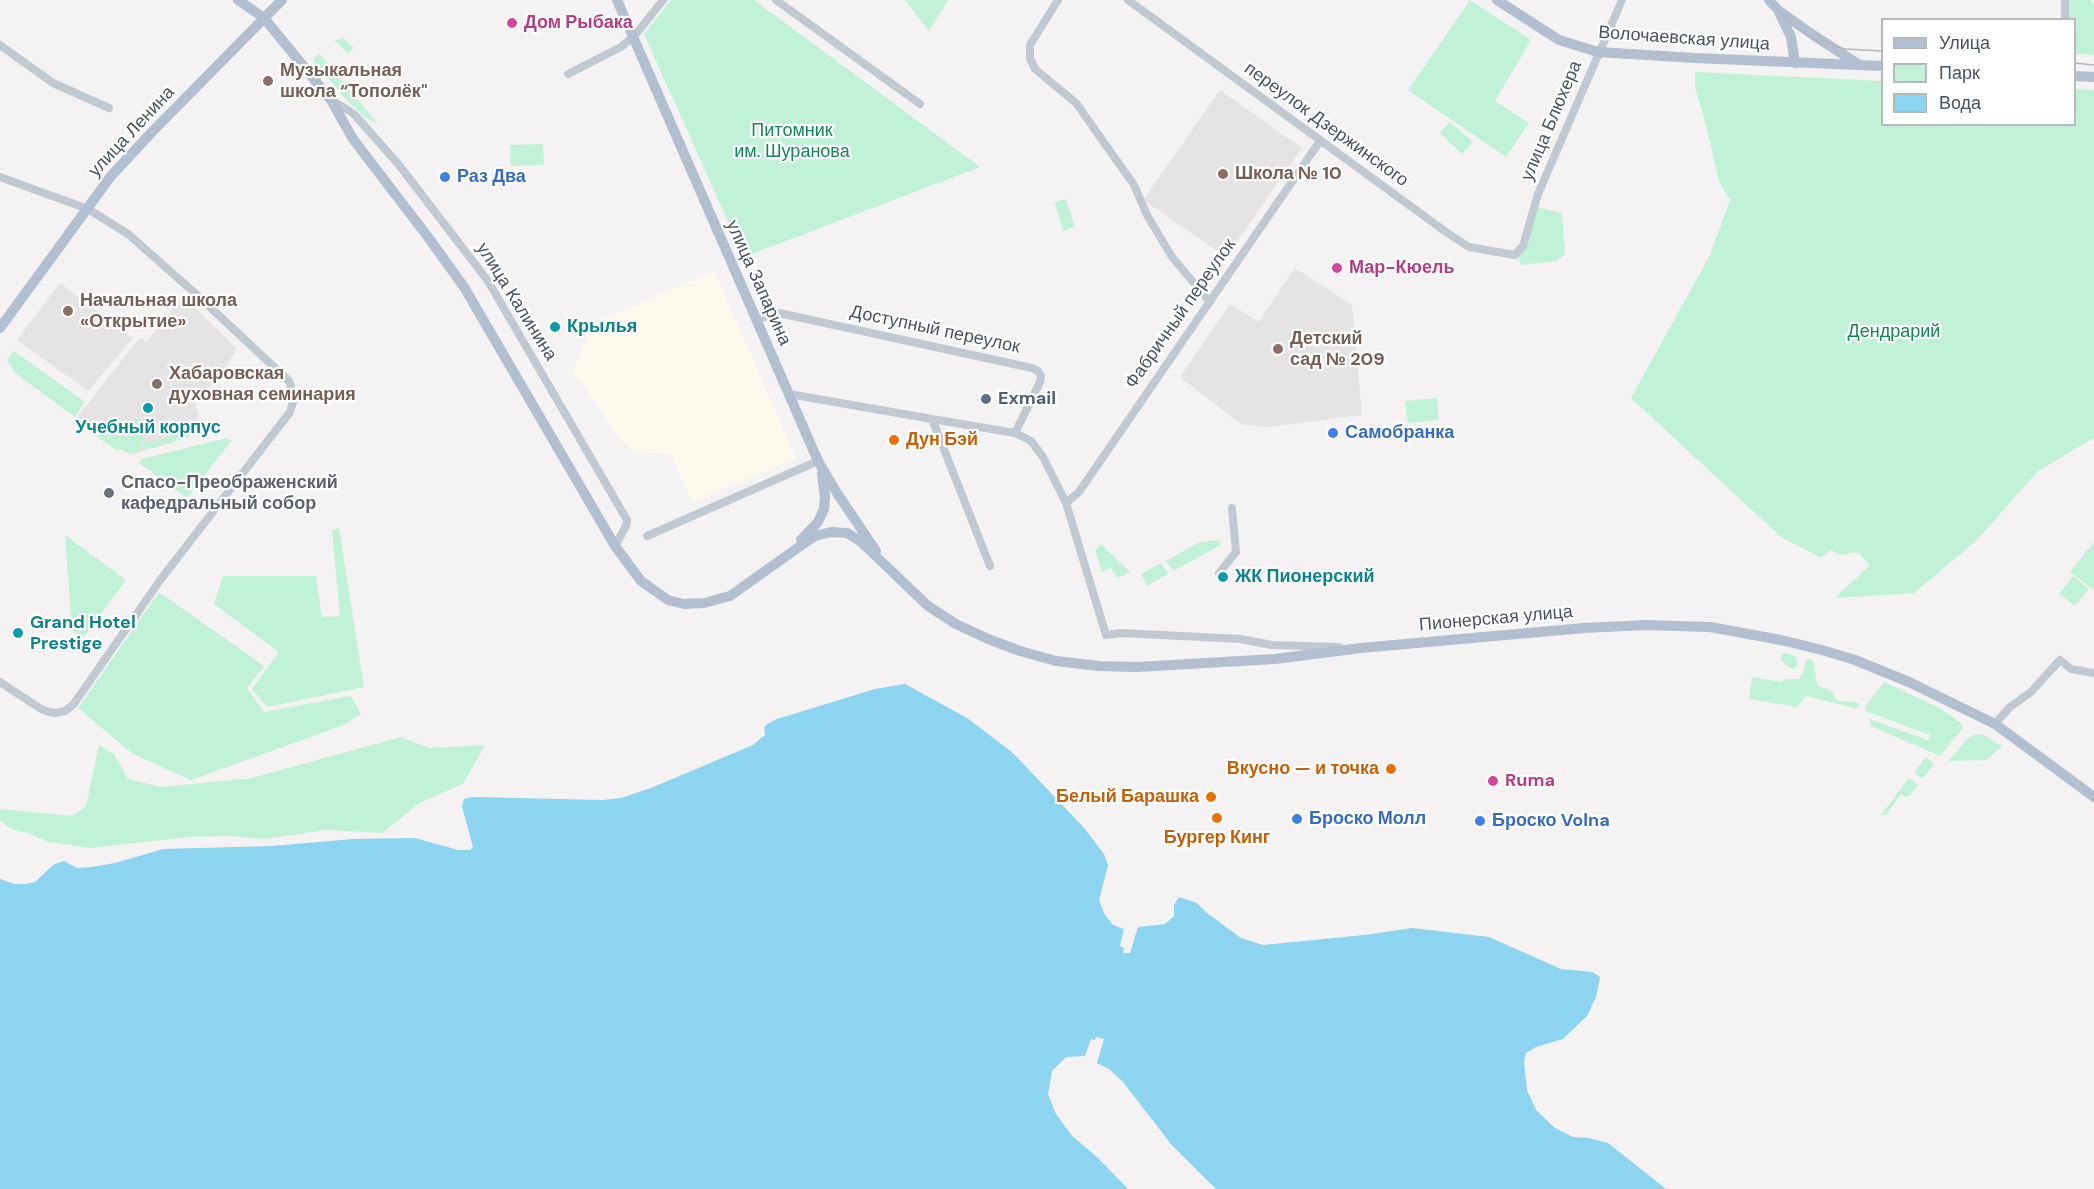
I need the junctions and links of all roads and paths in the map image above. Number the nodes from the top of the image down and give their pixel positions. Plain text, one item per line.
1 (238, 0) edge
2 (282, 0) edge
3 (617, 0) edge
4 (663, 0) edge
5 (776, 0) edge
6 (1058, 0) edge
7 (1128, 0) edge
8 (1497, 0) edge
9 (1622, 0) edge
10 (1769, 0) edge
11 (2065, 0) edge
12 (1778, 10) junction
13 (264, 18) junction
14 (2065, 18) edge
15 (633, 34) junction
16 (0, 45) edge
17 (1598, 52) junction
18 (1795, 63) junction
19 (1858, 64) junction
20 (1881, 66) edge
21 (568, 74) dead end
22 (2076, 76) edge
23 (2094, 77) edge
24 (331, 100) junction
25 (920, 104) dead end
26 (110, 108) dead end
27 (1320, 141) junction
28 (0, 177) edge
29 (88, 209) junction
30 (1515, 255) joint
31 (1210, 302) junction
32 (757, 319) junction
33 (0, 328) edge
34 (789, 394) junction
35 (932, 419) junction
36 (1015, 433) junction
37 (818, 461) junction
38 (1066, 503) junction
39 (1232, 508) dead end
40 (647, 536) dead end
41 (615, 546) junction
42 (777, 563) junction
43 (990, 566) dead end
44 (888, 568) junction
45 (1219, 573) dead end
46 (1361, 648) junction
47 (2094, 673) edge
48 (0, 682) edge
49 (1995, 724) junction
50 (2094, 797) edge

1 - 13 main road, улица Калинина
2 - 13 main road, улица Ленина
3 - 15 main road, улица Запарина
4 - 15 street
5 - 25 street
6 - 31 street
7 - 27 street, переулок Дзержинского
8 - 17 main road, Волочаевская улица
9 - 17 street, улица Блюхера
10 - 12 main road
11 - 14 street
12 - 18 main road
12 - 19 main road
13 - 24 main road, улица Калинина
13 - 29 main road, улица Ленина
15 - 21 street
15 - 32 main road, улица Запарина
16 - 26 street
17 - 18 main road, Волочаевская улица
17 - 30 street, улица Блюхера
18 - 19 main road, Волочаевская улица
19 - 20 main road, Волочаевская улица
22 - 23 main road
24 - 41 main road, улица Калинина
24 - 41 street, улица Калинина
27 - 30 street, переулок Дзержинского
27 - 31 street, Фабричный переулок
28 - 29 street
29 - 33 main road, улица Ленина
29 - 48 street
31 - 38 street, Фабричный переулок
32 - 34 main road, улица Запарина
32 - 36 street, Доступный переулок
34 - 35 street
34 - 37 main road, улица Запарина
35 - 36 street
35 - 43 street
36 - 38 street
37 - 40 street
37 - 42 main road
37 - 44 main road, улица Запарина
38 - 46 street
39 - 45 street
41 - 42 main road, улица Калинина
42 - 44 main road
44 - 46 main road, Пионерская улица
46 - 49 main road, Пионерская улица
47 - 49 street
49 - 50 main road, Пионерская улица

